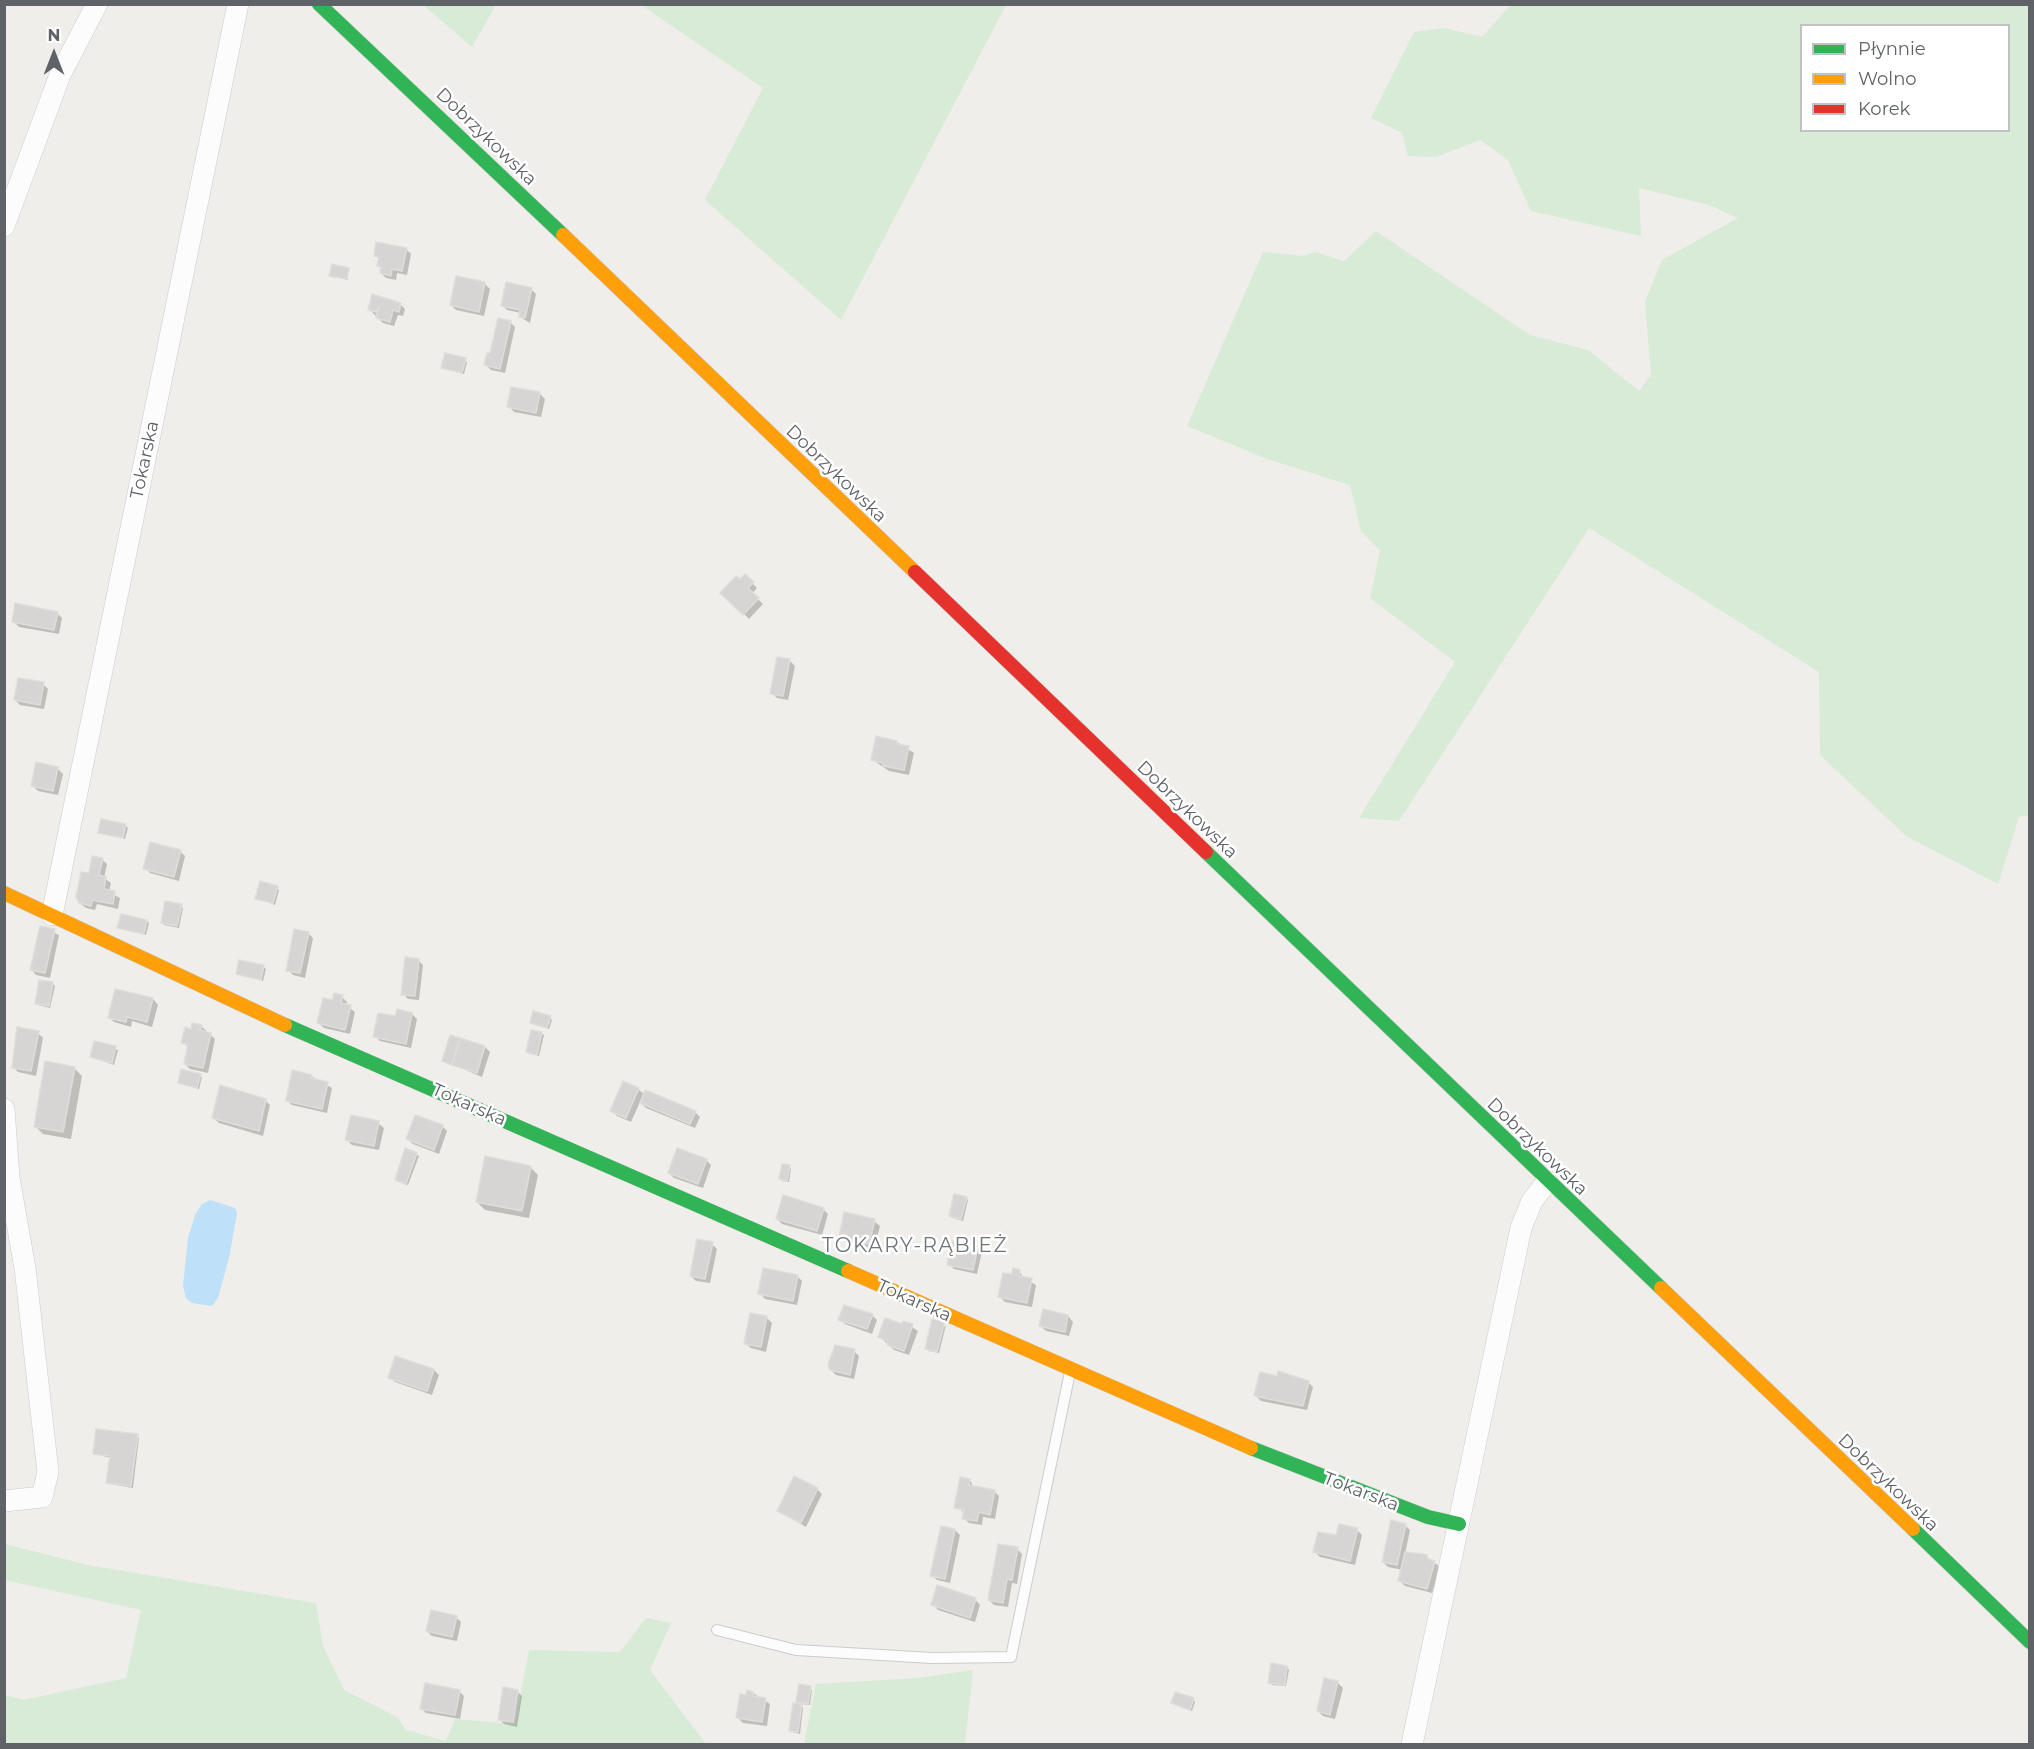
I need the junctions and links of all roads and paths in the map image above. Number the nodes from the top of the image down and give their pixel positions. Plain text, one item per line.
1 (97, 4) edge
2 (238, 4) edge
3 (319, 4) edge
4 (4, 226) edge
5 (4, 892) edge
6 (52, 915) junction
7 (4, 1109) edge
8 (1548, 1182) junction
9 (1070, 1369) junction
10 (4, 1501) edge
11 (1459, 1524) junction
12 (717, 1630) dead end
13 (2030, 1642) edge
14 (1412, 1744) edge

1 - 4 street
2 - 6 street, Tokarska
3 - 8 main road, Dobrzykowska
5 - 6 main road, Tokarska
6 - 9 main road, Tokarska
7 - 10 street
8 - 11 street
8 - 13 main road, Dobrzykowska
9 - 11 main road, Tokarska
9 - 12 lane
11 - 14 street

